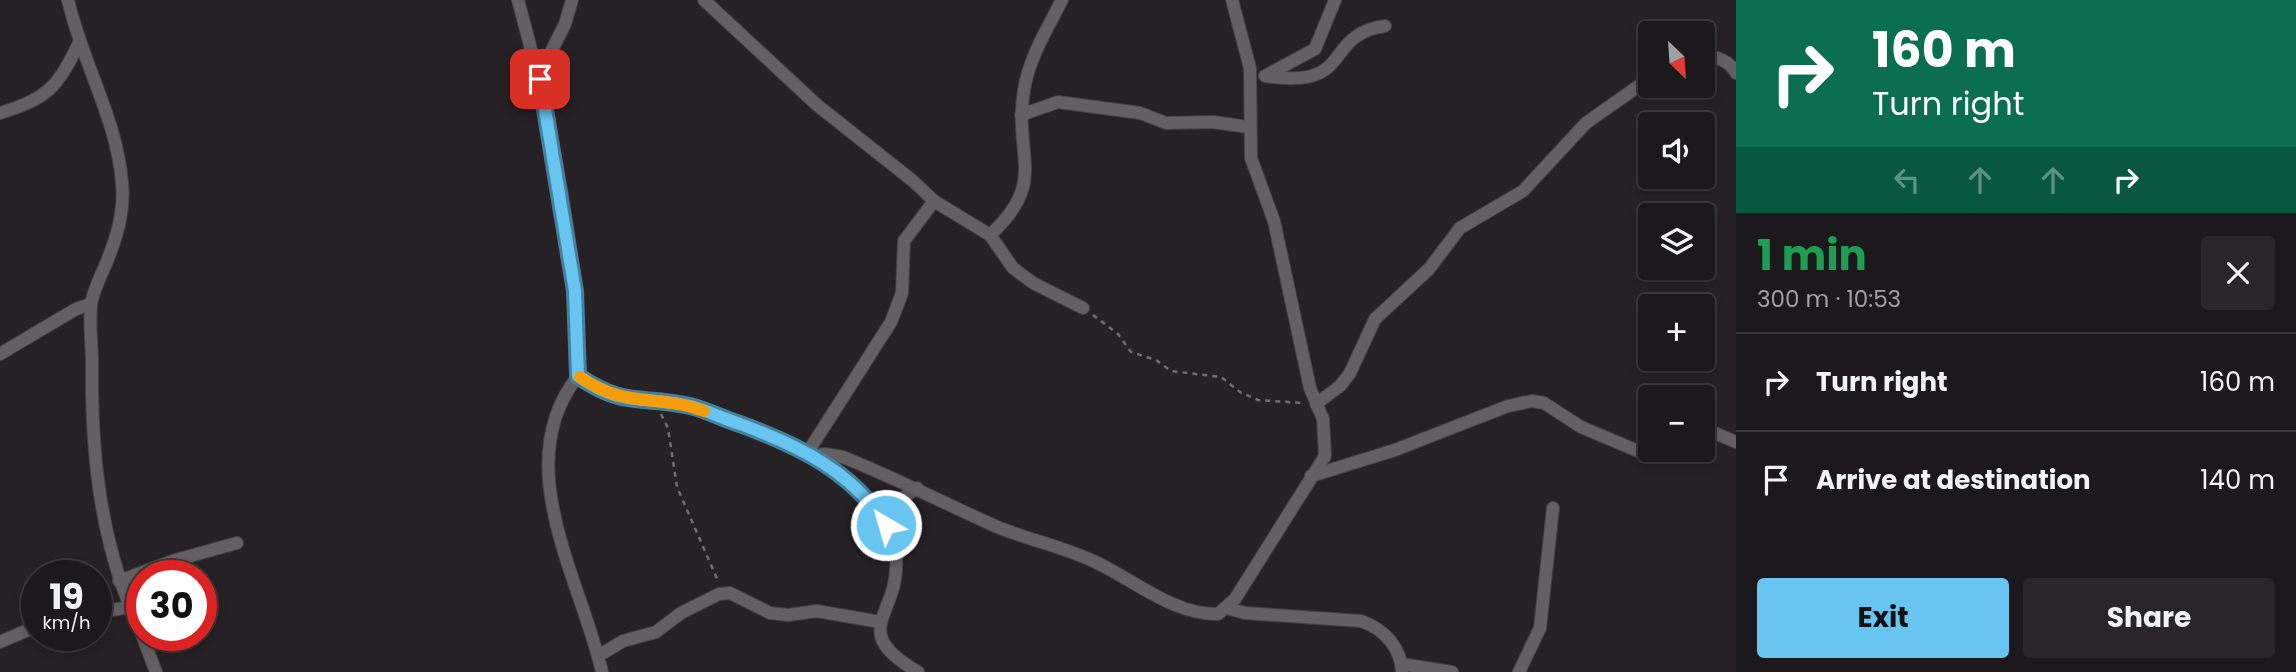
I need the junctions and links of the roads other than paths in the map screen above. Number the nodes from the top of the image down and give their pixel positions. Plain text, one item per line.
1 (68, 0) edge
2 (518, 0) edge
3 (572, 0) edge
4 (704, 0) edge
5 (1062, 0) edge
6 (1233, 0) edge
7 (1335, 0) edge
8 (1385, 26) dead end
9 (79, 43) junction
10 (1715, 58) edge
11 (1735, 67) edge
12 (539, 76) junction
13 (1266, 76) junction
14 (1251, 81) junction
15 (1638, 87) edge
16 (0, 113) edge
17 (1021, 115) junction
18 (1248, 127) junction
19 (933, 201) junction
20 (990, 235) junction
21 (91, 304) junction
22 (1083, 308) road end
23 (0, 355) edge
24 (578, 376) junction
25 (1317, 406) junction
26 (1715, 433) edge
27 (1736, 442) edge
28 (1638, 451) edge
29 (811, 454) junction
30 (1311, 475) junction
31 (917, 488) junction
32 (1553, 508) dead end
33 (886, 525) junction
34 (237, 543) dead end
35 (119, 581) junction
36 (126, 599) edge
37 (1227, 608) junction
38 (880, 622) junction
39 (21, 633) edge
40 (0, 642) edge
41 (148, 651) edge
42 (598, 656) junction
43 (1401, 668) edge
44 (156, 672) edge
45 (602, 672) edge
46 (918, 672) edge
47 (1452, 672) edge
48 (1519, 672) edge

1 - 9 street
2 - 12 street
3 - 12 street
4 - 19 street
5 - 17 street
6 - 14 street
7 - 13 street
8 - 13 street
9 - 16 street
9 - 21 street
10 - 11 street
12 - 24 street
13 - 14 street
14 - 18 street
15 - 25 street
17 - 18 street
17 - 20 street
18 - 25 street
19 - 20 street
19 - 29 street
20 - 22 street
21 - 23 street
21 - 35 street
24 - 29 street
24 - 42 street
25 - 30 street
26 - 27 street
28 - 30 street
29 - 31 street
29 - 33 street
30 - 37 street
31 - 33 street
31 - 37 street
32 - 48 street
33 - 38 street
34 - 35 street
35 - 36 street
37 - 43 street
38 - 42 street
38 - 46 street
39 - 40 street
41 - 44 street
42 - 45 street
43 - 47 street

